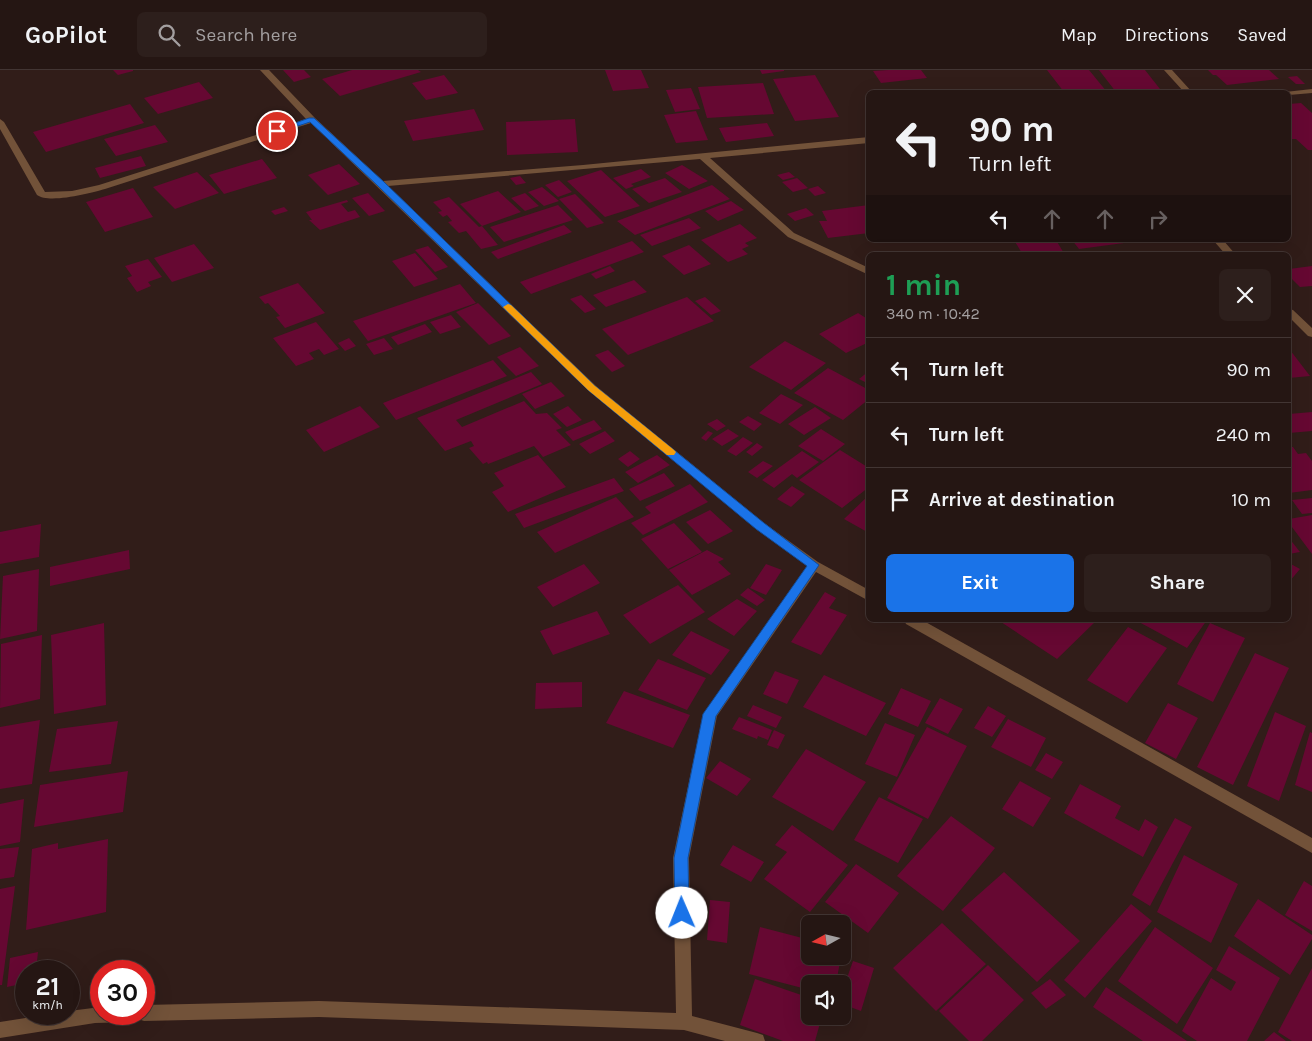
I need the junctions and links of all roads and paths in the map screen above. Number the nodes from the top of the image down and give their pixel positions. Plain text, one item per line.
1 (264, 70) edge
2 (1168, 70) edge
3 (1186, 90) edge
4 (1312, 91) edge
5 (1291, 93) edge
6 (312, 120) junction
7 (0, 122) edge
8 (866, 140) edge
9 (702, 156) junction
10 (381, 184) junction
11 (1220, 242) edge
12 (1228, 252) edge
13 (866, 271) edge
14 (1291, 314) edge
15 (1312, 334) edge
16 (814, 565) junction
17 (866, 594) edge
18 (915, 622) edge
19 (1312, 846) edge
20 (155, 1013) edge
21 (90, 1016) edge
22 (684, 1022) junction
23 (0, 1030) edge
24 (757, 1041) edge

1 - 6 street
2 - 3 street
4 - 5 street
6 - 7 street
6 - 10 street
8 - 9 street
9 - 10 street
9 - 13 street
10 - 16 street
11 - 12 street
14 - 15 street
16 - 17 street
16 - 22 street
18 - 19 street
20 - 22 street
21 - 23 street
22 - 24 street

